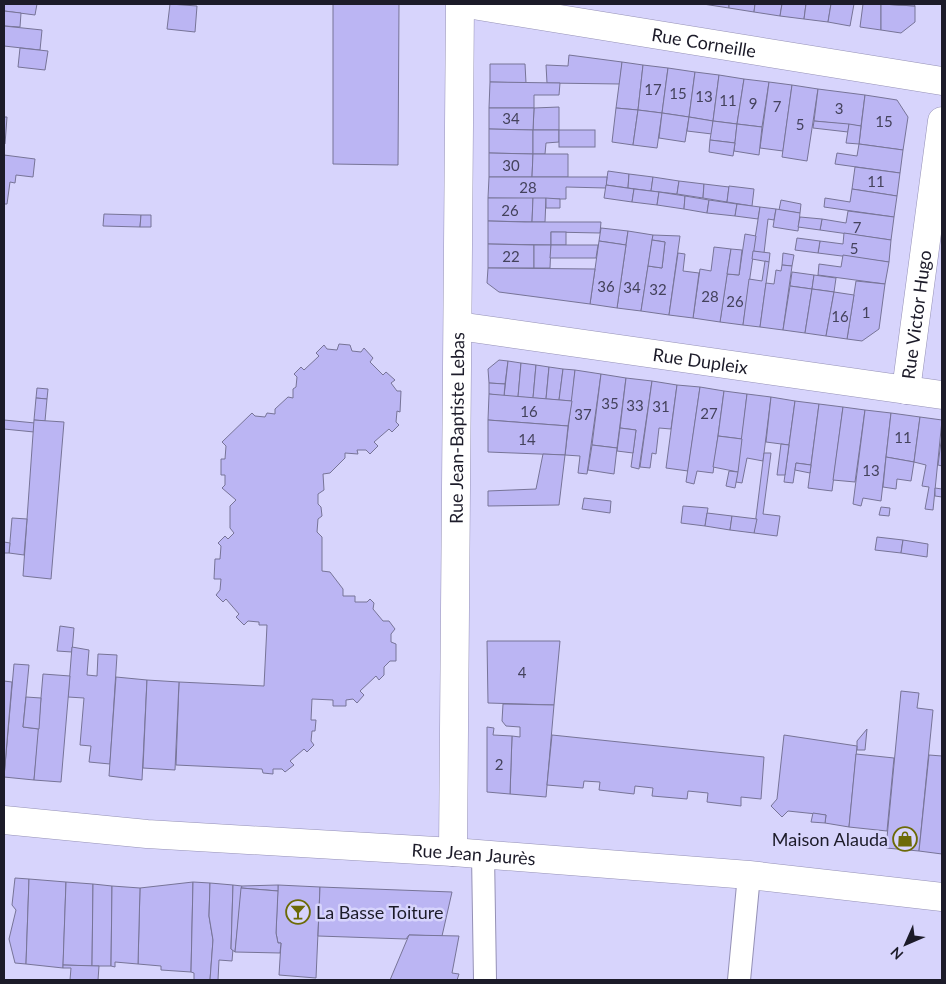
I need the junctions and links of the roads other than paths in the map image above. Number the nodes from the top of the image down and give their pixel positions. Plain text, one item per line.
1 (460, 4) edge
2 (467, 4) edge
3 (942, 81) edge
4 (942, 121) edge
5 (458, 326) junction
6 (906, 390) junction
7 (942, 395) edge
8 (4, 820) edge
9 (453, 852) junction
10 (483, 854) junction
11 (749, 875) junction
12 (942, 897) edge
13 (485, 980) edge
14 (740, 980) edge

1 - 5 street, Rue Jean-Baptiste Lebas
2 - 3 street, Rue Corneille
4 - 6 street, Rue Victor Hugo
5 - 6 street, Rue Dupleix
5 - 9 street, Rue Jean-Baptiste Lebas
6 - 7 street, Rue Dupleix
8 - 9 street, Rue Jean Jaurès
9 - 10 street, Rue Jean Jaurès
10 - 11 street, Rue Jean Jaurès
10 - 13 lane
11 - 12 street, Rue Jean Jaurès
11 - 14 lane

